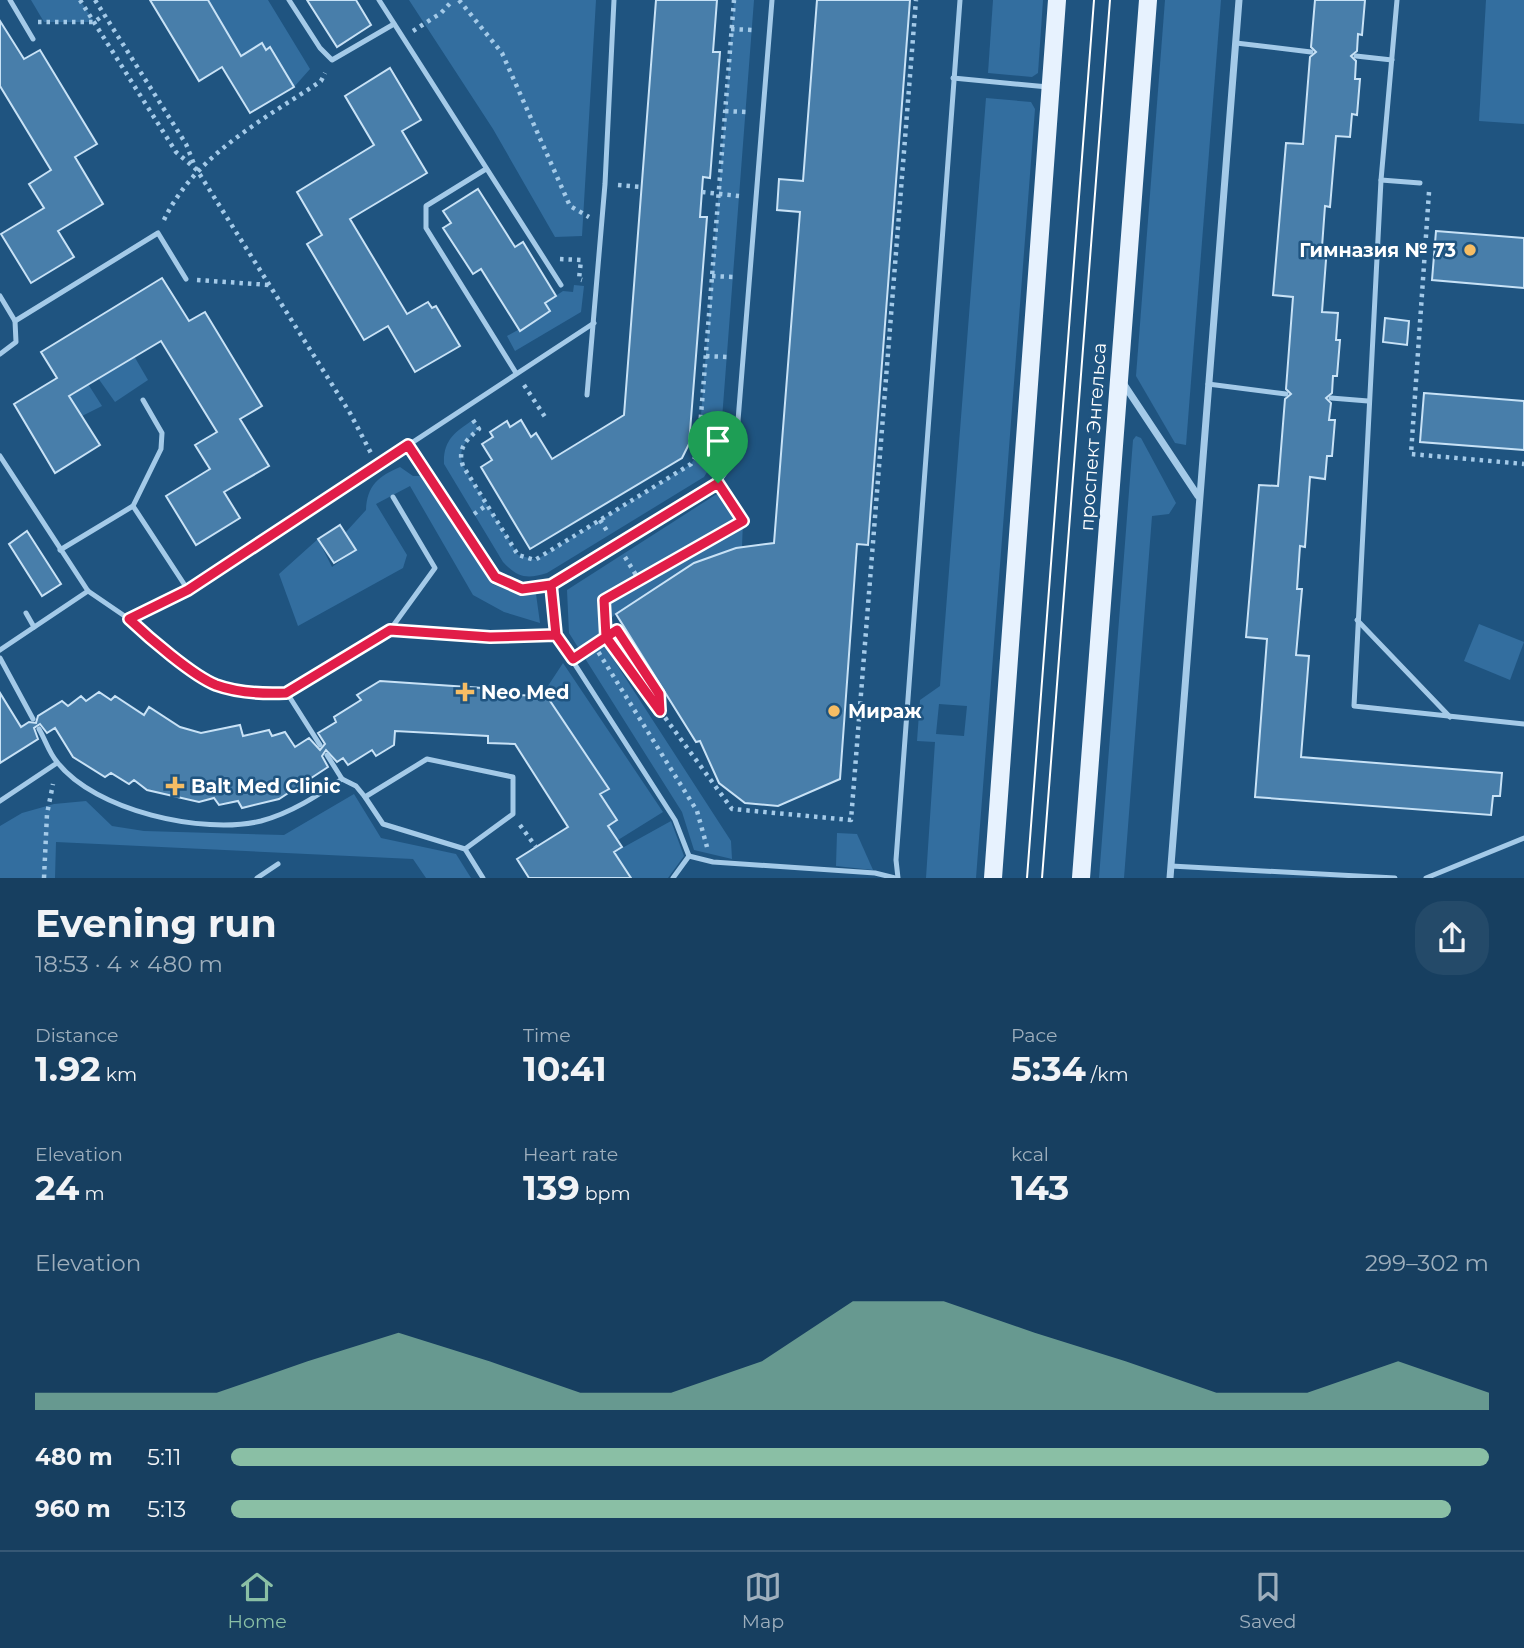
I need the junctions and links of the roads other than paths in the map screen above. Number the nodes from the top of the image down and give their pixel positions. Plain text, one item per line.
1 (10, 0) edge
2 (289, 0) edge
3 (379, 0) edge
4 (614, 0) edge
5 (772, 0) edge
6 (960, 0) edge
7 (1057, 0) edge
8 (1148, 0) edge
9 (1239, 0) edge
10 (1397, 0) edge
11 (394, 24) junction
12 (33, 39) dead end
13 (1236, 44) junction
14 (1311, 52) dead end
15 (1356, 57) dead end
16 (1392, 60) junction
17 (953, 78) junction
18 (1050, 87) junction
19 (486, 169) junction
20 (1381, 180) junction
21 (1420, 183) dead end
22 (186, 279) road end
23 (561, 285) dead end
24 (0, 296) edge
25 (15, 321) junction
26 (594, 323) junction
27 (0, 354) edge
28 (516, 373) junction
29 (1119, 377) junction
30 (1208, 384) junction
31 (1286, 394) dead end
32 (587, 395) dead end
33 (1331, 398) dead end
34 (143, 400) dead end
35 (1368, 401) junction
36 (408, 445) junction
37 (0, 456) edge
38 (1199, 496) junction
39 (393, 497) dead end
40 (133, 506) junction
41 (60, 550) junction
42 (551, 585) junction
43 (188, 590) junction
44 (88, 591) junction
45 (26, 613) dead end
46 (129, 619) junction
47 (1357, 620) junction
48 (34, 627) junction
49 (390, 630) junction
50 (556, 635) junction
51 (0, 650) edge
52 (0, 658) edge
53 (286, 693) junction
54 (1450, 716) junction
55 (33, 719) dead end
56 (1524, 724) edge
57 (39, 729) dead end
58 (320, 745) dead end
59 (327, 755) dead end
60 (57, 763) junction
61 (342, 779) junction
62 (365, 797) junction
63 (0, 801) edge
64 (1524, 838) edge
65 (465, 849) junction
66 (689, 856) junction
67 (278, 864) dead end
68 (1171, 866) junction
69 (257, 878) edge
70 (482, 878) edge
71 (673, 878) edge
72 (897, 878) edge
73 (993, 878) edge
74 (1080, 878) edge
75 (1170, 878) edge
76 (1395, 878) edge
77 (1426, 878) edge

1 - 12 lane
2 - 11 lane
3 - 11 lane
4 - 26 lane
5 - 42 lane
6 - 17 lane
7 - 18 main road
8 - 29 main road, проспект Энгельса
9 - 13 street
10 - 16 lane
11 - 19 lane
13 - 14 lane
13 - 30 street
15 - 16 lane
16 - 20 lane
17 - 18 lane
17 - 72 lane
18 - 73 main road
19 - 23 lane
19 - 28 lane
20 - 21 lane
20 - 35 lane
22 - 25 lane
24 - 25 lane
25 - 27 lane
26 - 28 lane
26 - 32 lane
28 - 36 lane
29 - 38 street
29 - 74 main road, проспект Энгельса
30 - 31 lane
30 - 38 street
33 - 35 lane
34 - 40 lane
35 - 47 lane
36 - 42 lane
36 - 43 lane
37 - 41 lane
38 - 68 street
39 - 49 lane
40 - 41 lane
40 - 43 lane
41 - 44 lane
42 - 50 lane
43 - 46 lane
44 - 46 lane
44 - 48 lane
45 - 48 lane
46 - 53 lane
47 - 54 lane
47 - 54 lane
48 - 51 lane
49 - 50 lane
49 - 53 lane
50 - 66 lane
52 - 55 lane
53 - 58 lane
54 - 56 lane
57 - 60 lane
59 - 61 lane
60 - 61 lane
60 - 63 lane
61 - 62 lane
62 - 65 lane
62 - 65 lane
64 - 77 lane
65 - 70 lane
66 - 71 lane
66 - 72 lane
67 - 69 lane
68 - 75 street
68 - 76 lane

